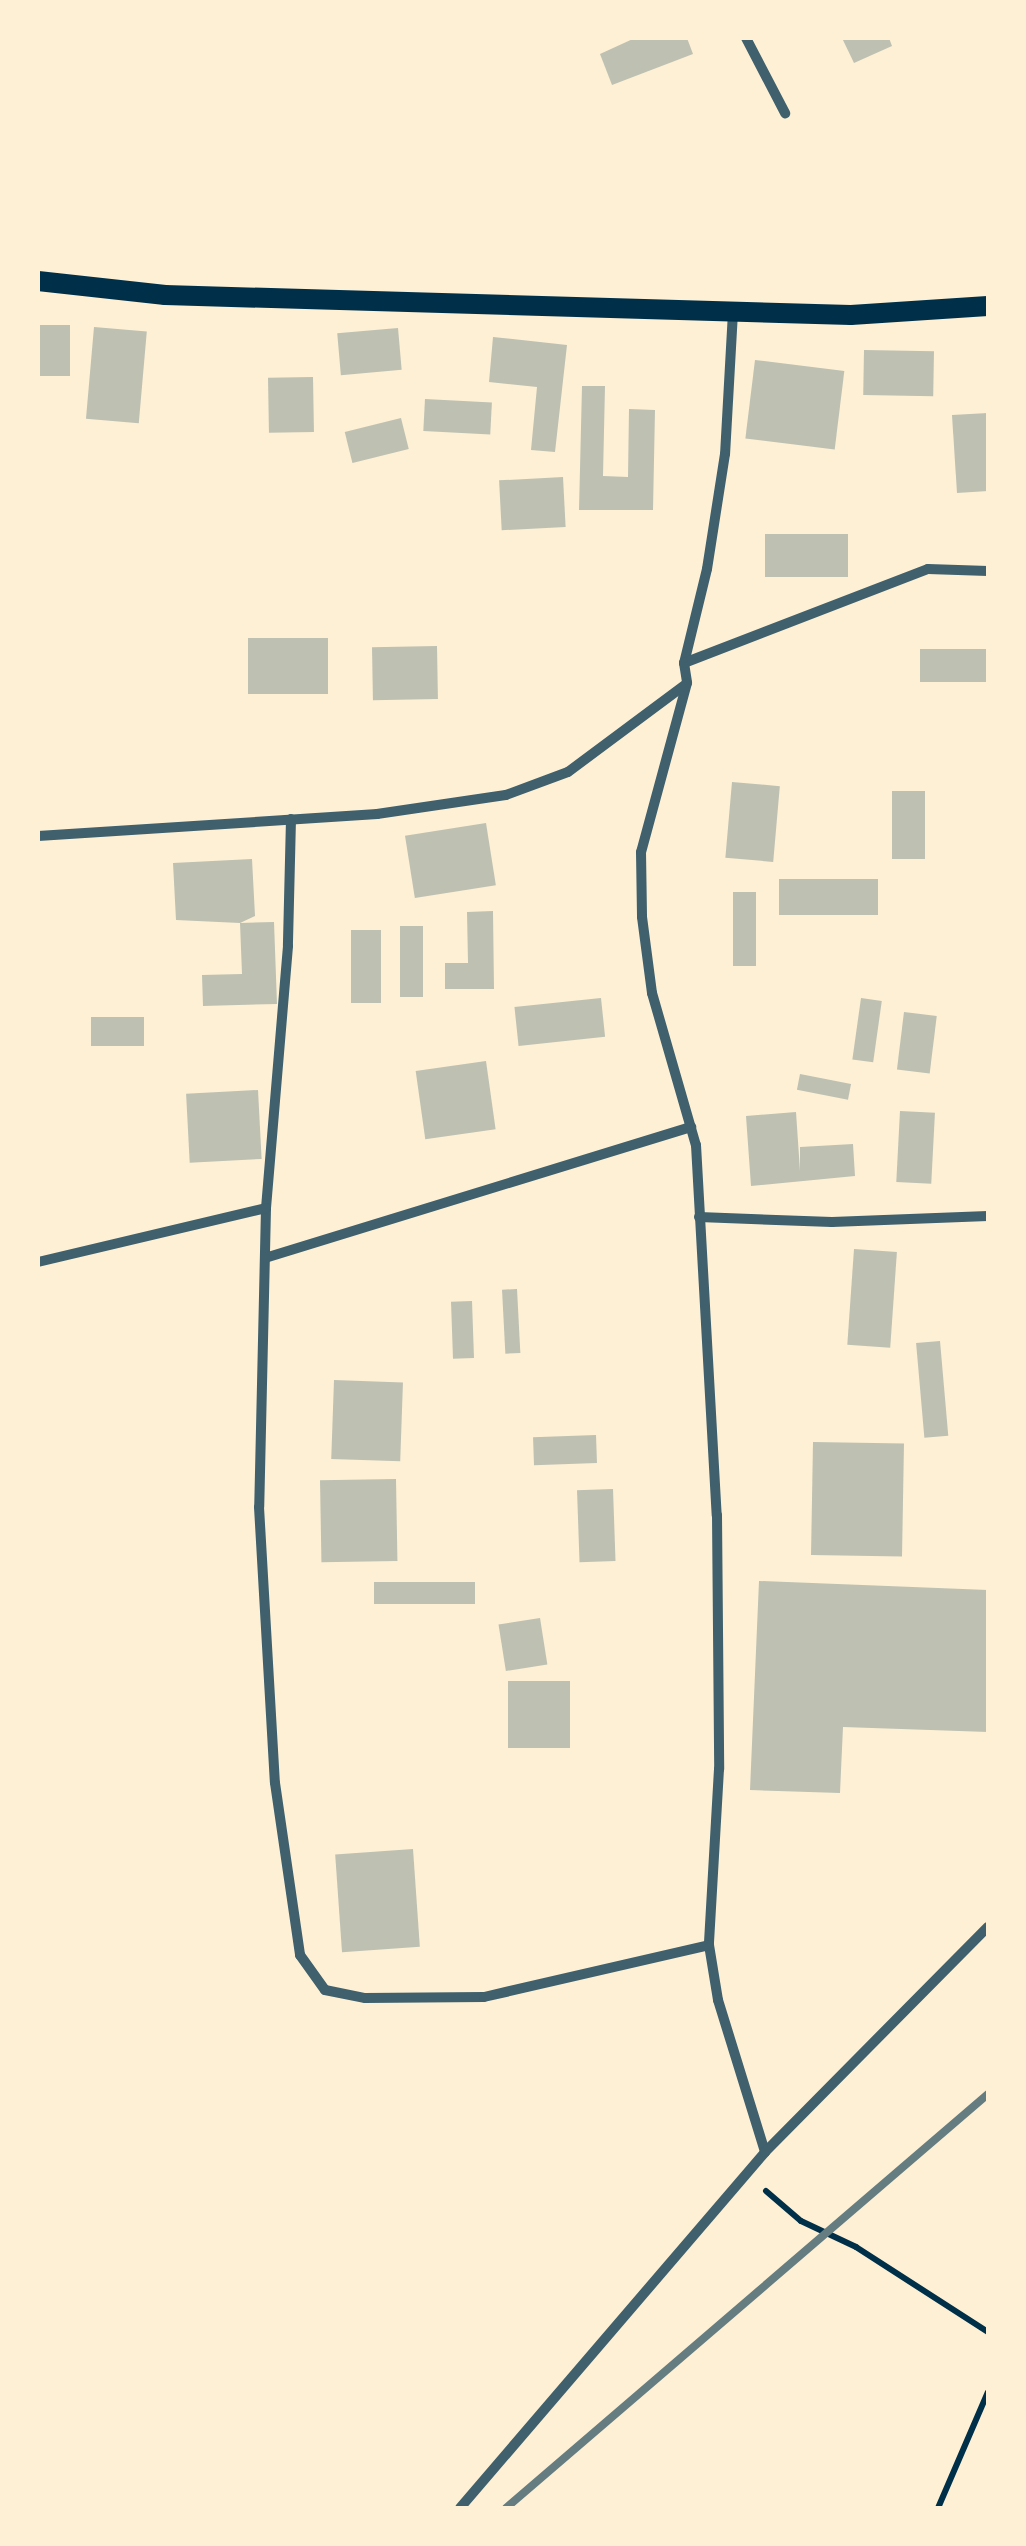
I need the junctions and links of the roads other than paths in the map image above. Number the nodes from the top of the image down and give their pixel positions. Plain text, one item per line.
1 (746, 38) edge
2 (785, 112) dead end
3 (38, 281) edge
4 (988, 306) edge
5 (733, 312) junction
6 (988, 571) edge
7 (684, 664) junction
8 (687, 683) junction
9 (291, 819) junction
10 (38, 836) edge
11 (691, 1127) junction
12 (266, 1208) junction
13 (988, 1216) edge
14 (700, 1217) junction
15 (265, 1258) junction
16 (38, 1262) edge
17 (988, 1927) edge
18 (709, 1944) junction
19 (765, 2152) junction
20 (460, 2508) edge

1 - 2 street
3 - 5 main road
4 - 5 main road
5 - 7 street
6 - 7 street
7 - 8 street
8 - 9 street
8 - 11 street
9 - 10 street
9 - 12 street
11 - 14 street
11 - 15 street
12 - 15 street
12 - 16 street
13 - 14 street
14 - 18 street
15 - 18 street
17 - 19 street
18 - 19 street
19 - 20 street

